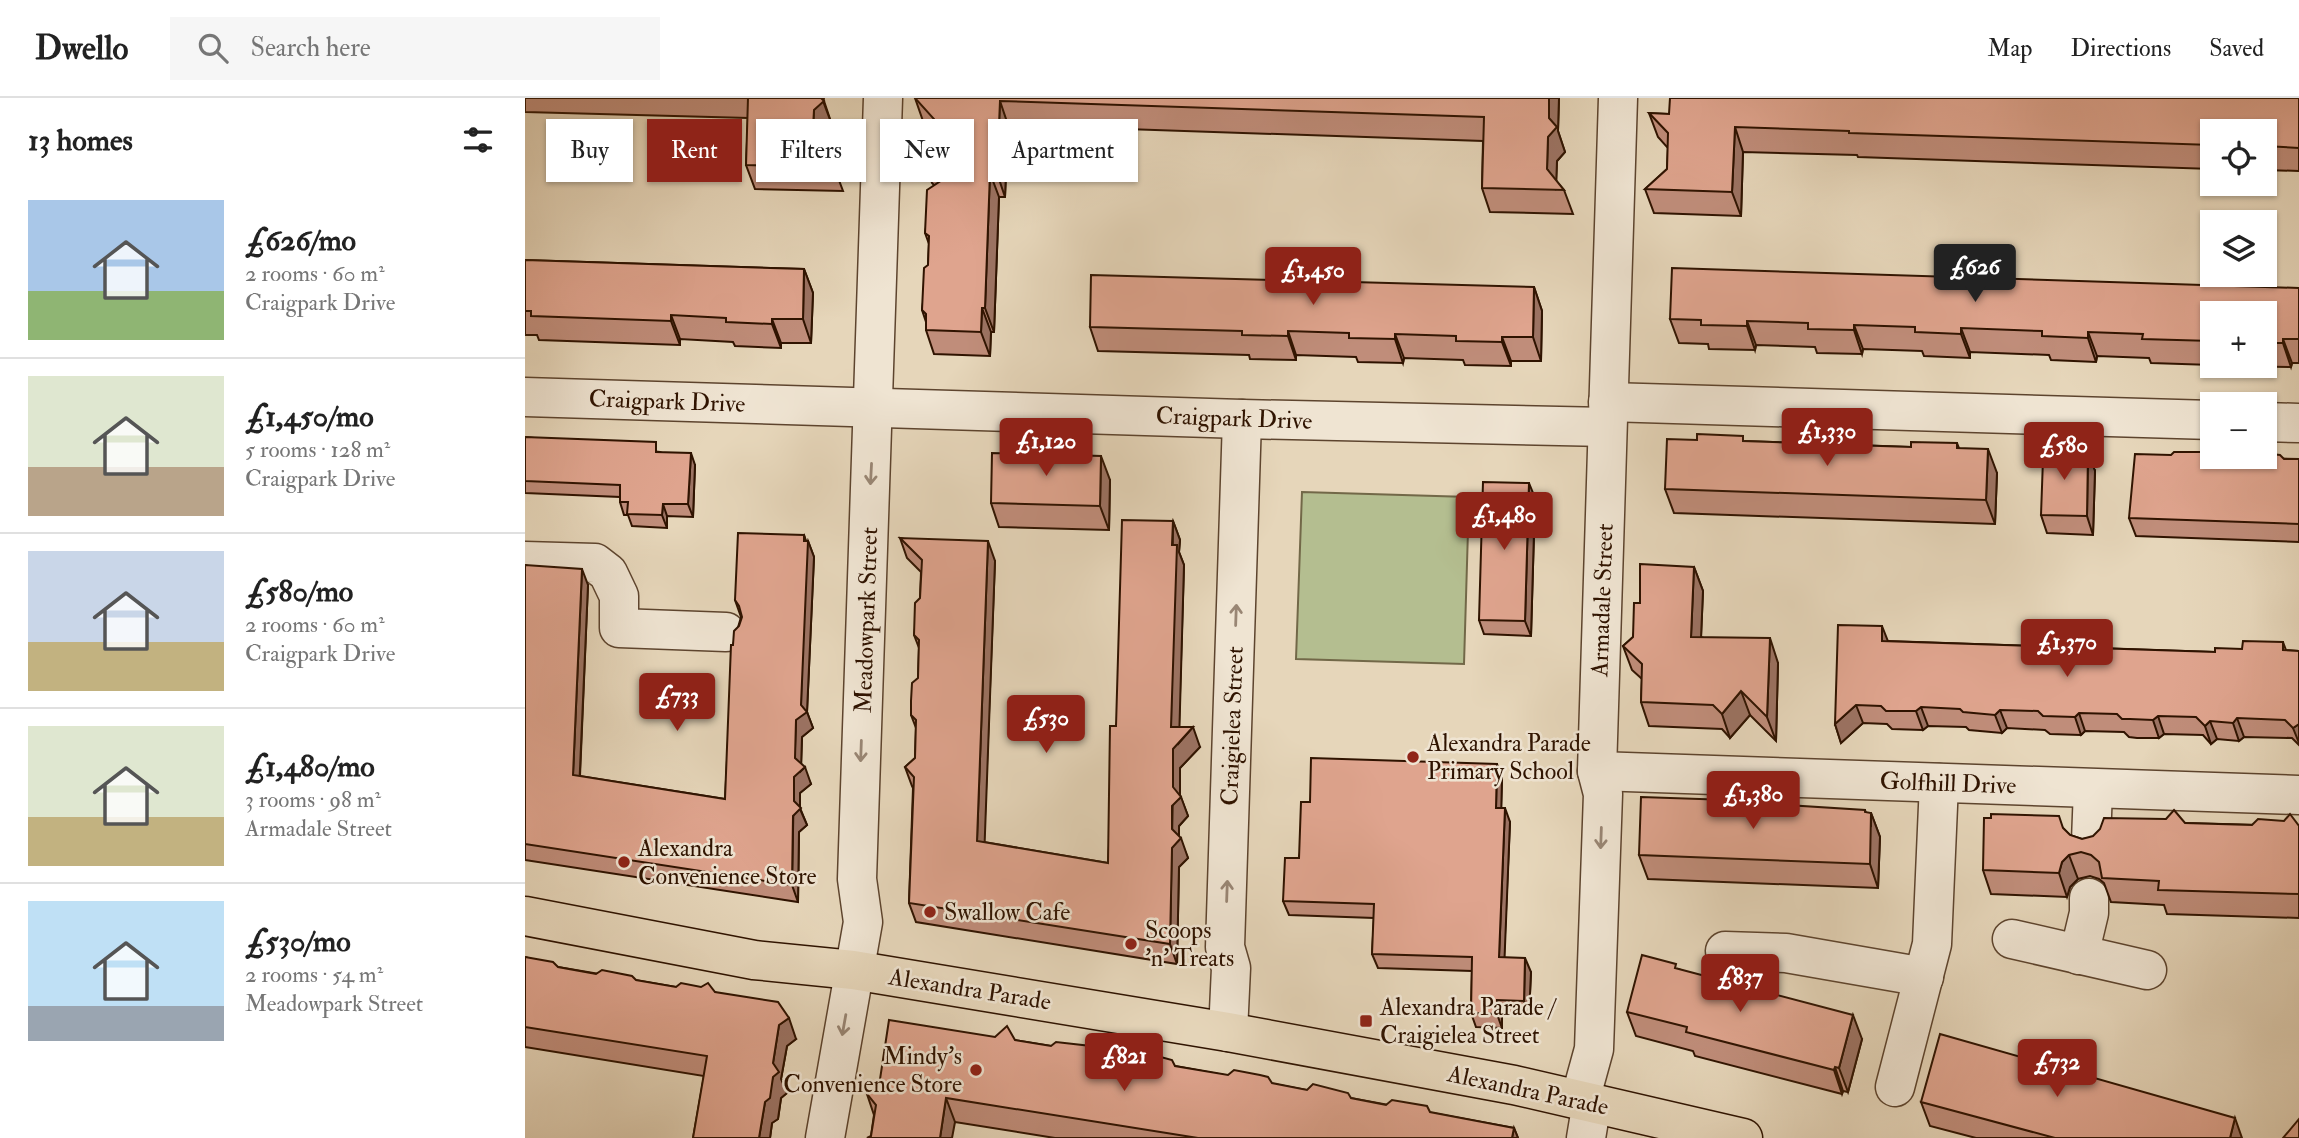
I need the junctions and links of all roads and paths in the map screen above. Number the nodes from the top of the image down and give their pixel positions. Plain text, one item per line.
1 (883, 98) edge
2 (1618, 98) edge
3 (525, 397) edge
4 (874, 406) junction
5 (1607, 414) junction
6 (1242, 419) junction
7 (2200, 420) edge
8 (2277, 422) edge
9 (2299, 423) edge
10 (525, 561) edge
11 (726, 632) dead end
12 (1597, 771) junction
13 (1939, 783) junction
14 (2093, 789) junction
15 (2299, 795) edge
16 (2091, 841) edge
17 (2089, 898) dead end
18 (525, 916) edge
19 (2012, 939) dead end
20 (1725, 951) dead end
21 (2079, 955) junction
22 (853, 970) junction
23 (2147, 970) dead end
24 (1924, 977) junction
25 (1228, 1032) junction
26 (1895, 1087) dead end
27 (1586, 1113) edge
28 (825, 1138) edge
29 (1743, 1138) edge

1 - 4 street, Meadowpark Street
2 - 5 street, Armadale Street
3 - 4 street, Craigpark Drive
4 - 6 street, Craigpark Drive
4 -> 22 street, Meadowpark Street
5 - 6 street, Craigpark Drive
5 - 7 street, Craigpark Drive
5 - 12 street, Armadale Street
25 -> 6 street, Craigielea Street
8 - 9 street
10 - 11 street
12 - 13 street, Golfhill Drive
12 -> 27 street, Armadale Street
13 - 14 street, Golfhill Drive
13 - 24 street
14 - 15 street, Golfhill Drive
14 - 16 street
17 - 21 street
18 - 22 main road, Alexandra Parade
19 - 21 street
20 - 24 street
21 - 23 street
22 - 25 main road, Alexandra Parade
22 -> 28 street, Meadowpark Street
24 - 26 street
25 - 27 main road, Alexandra Parade
27 - 29 main road, Alexandra Parade

